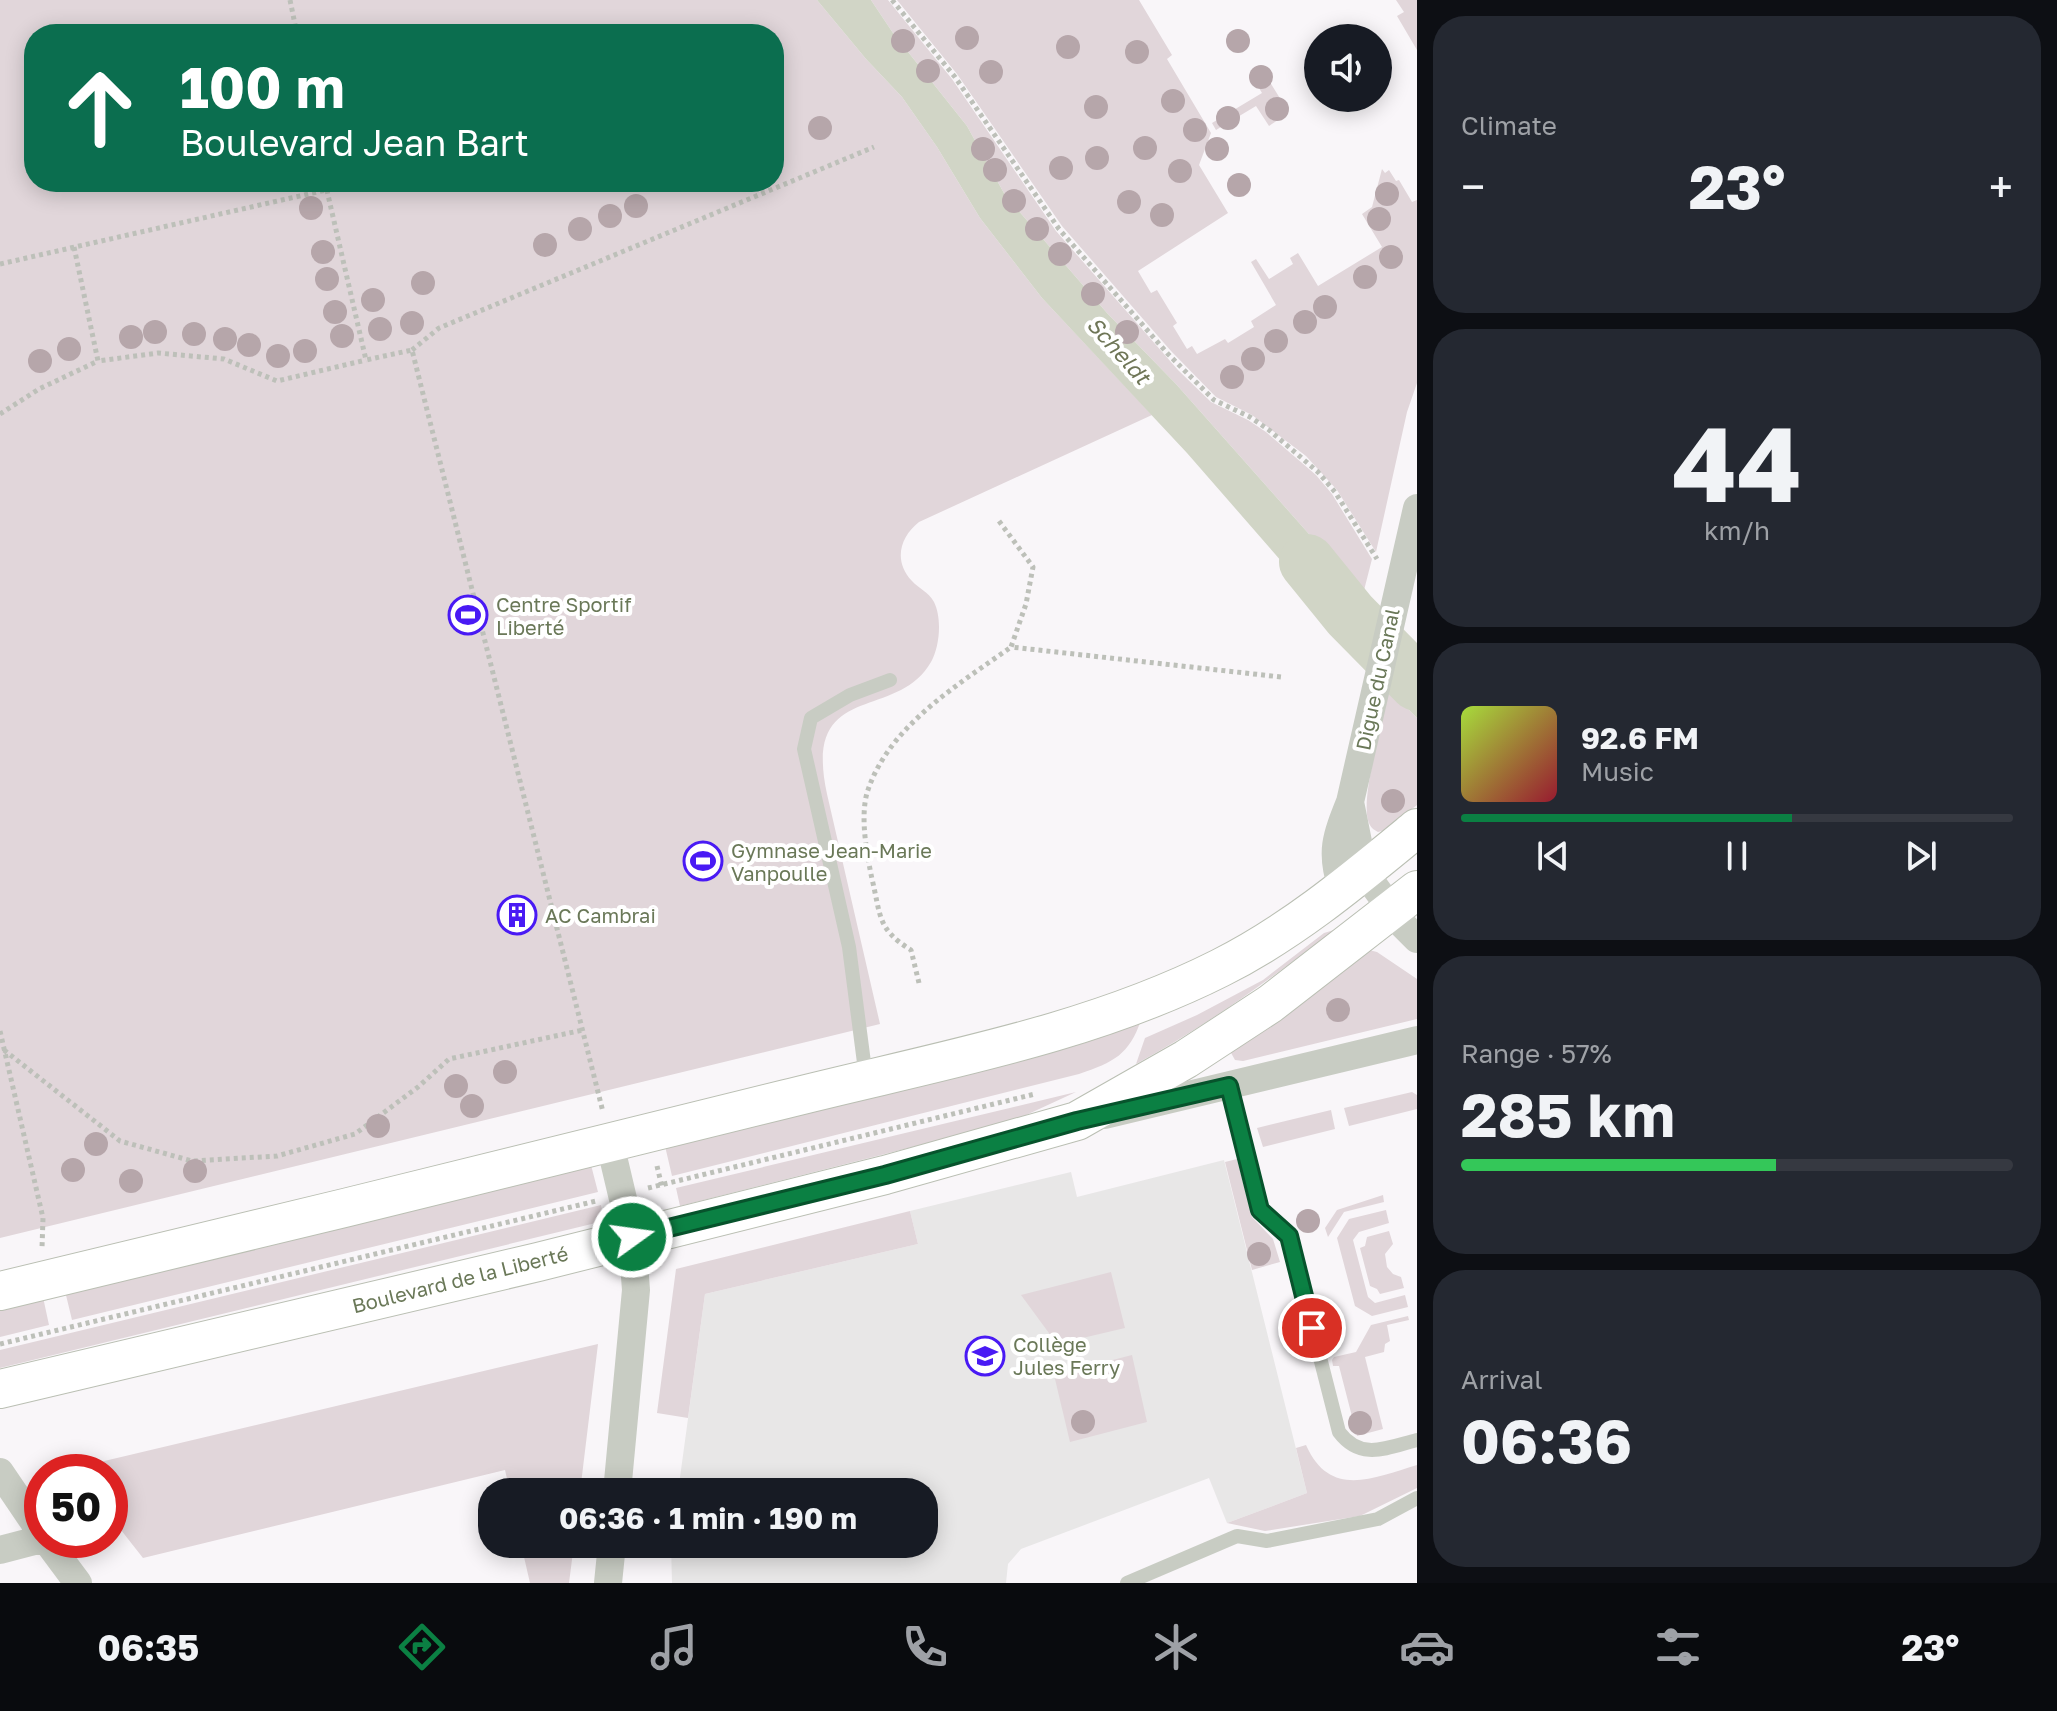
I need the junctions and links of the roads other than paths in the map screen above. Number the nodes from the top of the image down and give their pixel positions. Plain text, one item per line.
1 (1417, 508) edge
2 (1407, 584) edge
3 (890, 680) dead end
4 (1417, 828) edge
5 (1353, 880) junction
6 (1404, 900) edge
7 (1417, 939) edge
8 (1417, 1040) edge
9 (866, 1078) junction
10 (1229, 1086) junction
11 (1077, 1121) junction
12 (610, 1144) junction
13 (632, 1237) junction
14 (0, 1291) edge
15 (0, 1389) edge
16 (1417, 1440) edge
17 (0, 1472) edge
18 (618, 1478) edge
19 (1417, 1498) edge
20 (24, 1509) edge
21 (24, 1543) edge
22 (0, 1550) edge
23 (59, 1558) edge
24 (611, 1558) edge
25 (78, 1583) edge
26 (608, 1583) edge
27 (1127, 1583) edge

1 - 2 street, Digue du Canal
2 - 5 street, Digue du Canal
3 - 9 lane
4 - 5 main road
5 - 6 street
5 - 9 main road
6 - 7 street
6 - 11 main road, Boulevard de la Liberté
8 - 10 street
9 - 12 main road
10 - 11 street
10 - 16 lane
11 - 13 main road, Boulevard de la Liberté
12 - 13 street
12 - 14 main road
13 - 15 main road, Boulevard de la Liberté
13 - 18 street
17 - 20 street
19 - 27 lane
21 - 22 street
23 - 25 street
24 - 26 street

